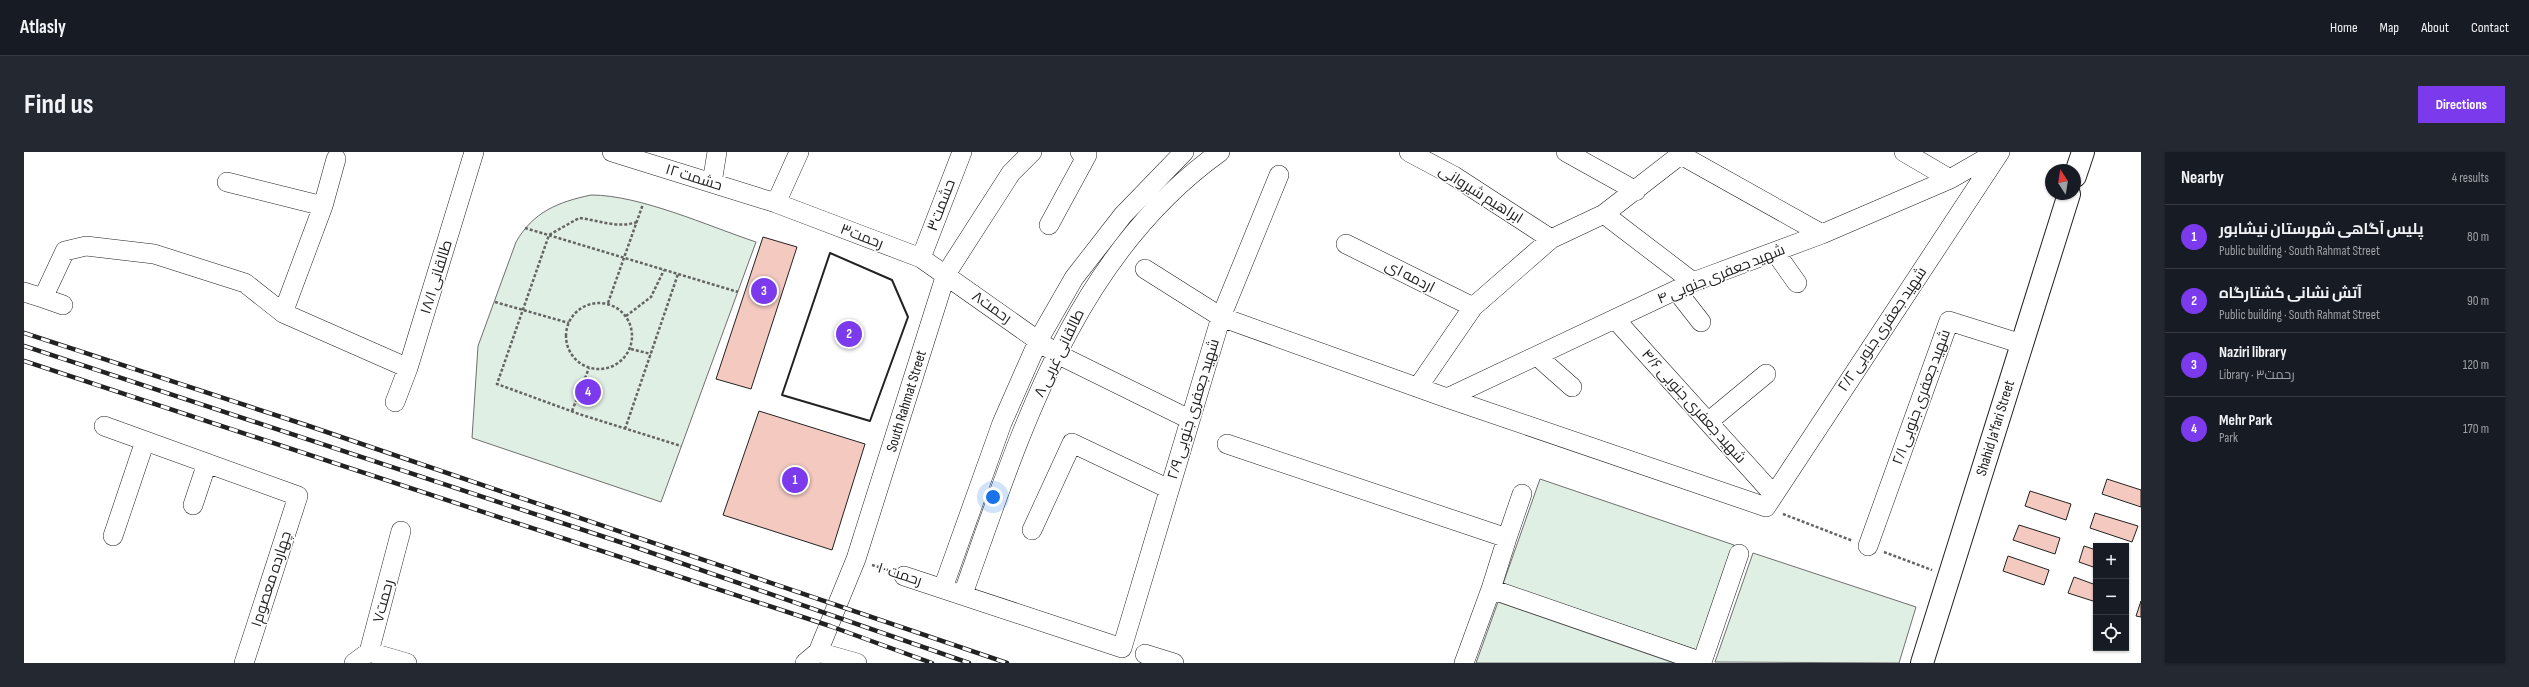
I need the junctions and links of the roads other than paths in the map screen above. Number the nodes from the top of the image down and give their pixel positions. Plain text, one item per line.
1 (474, 152) edge
2 (612, 152) edge
3 (718, 152) edge
4 (799, 152) edge
5 (962, 152) edge
6 (1032, 152) edge
7 (1220, 152) edge
8 (1408, 152) edge
9 (1566, 152) edge
10 (1904, 152) edge
11 (1998, 152) edge
12 (2082, 152) edge
13 (1180, 153) edge
14 (1083, 154) edge
15 (1676, 155) edge
16 (647, 157) edge
17 (336, 159) dead end
18 (2078, 164) edge
19 (1279, 175) dead end
20 (1950, 179) junction
21 (227, 182) dead end
22 (712, 183) junction
23 (1148, 188) junction
24 (1636, 191) junction
25 (2067, 200) edge
26 (1165, 201) junction
27 (776, 203) junction
28 (323, 206) junction
29 (1604, 214) junction
30 (1049, 225) dead end
31 (1822, 234) junction
32 (1551, 239) junction
33 (1346, 244) dead end
34 (1775, 252) junction
35 (920, 258) junction
36 (1145, 269) dead end
37 (946, 274) junction
38 (1797, 283) dead end
39 (1684, 286) junction
40 (24, 292) edge
41 (42, 298) junction
42 (63, 305) dead end
43 (1473, 307) junction
44 (283, 314) junction
45 (1221, 317) junction
46 (1615, 319) junction
47 (1701, 322) dead end
48 (1039, 339) junction
49 (2022, 344) junction
50 (1056, 354) junction
51 (1537, 356) junction
52 (408, 368) junction
53 (1766, 374) dead end
54 (1418, 387) junction
55 (1572, 387) dead end
56 (1447, 398) junction
57 (395, 402) dead end
58 (1189, 419) junction
59 (1708, 422) junction
60 (104, 426) dead end
61 (145, 440) junction
62 (1227, 444) dead end
63 (208, 463) junction
64 (1169, 489) junction
65 (1522, 494) dead end
66 (1769, 500) junction
67 (193, 505) dead end
68 (1032, 530) dead end
69 (401, 531) dead end
70 (113, 536) dead end
71 (1507, 538) junction
72 (1868, 546) dead end
73 (1739, 554) dead end
74 (904, 576) road end
75 (943, 588) junction
76 (1491, 589) junction
77 (963, 594) junction
78 (1122, 648) joint
79 (1145, 654) dead end
80 (812, 657) edge
81 (361, 658) edge
82 (244, 663) edge
83 (407, 663) edge
84 (857, 663) edge
85 (1174, 663) edge
86 (1464, 663) edge
87 (1703, 663) edge
88 (1922, 663) edge

1 - 52 street, طالقانی ۱۸/۱
2 - 16 street, حشمت ۱۲
3 - 22 street
4 - 27 street
5 - 35 street, حشمت۳
6 - 37 street, South Rahmat Street
7 - 26 street, طالقانی غربی ۸
8 - 32 street, ابراهیم شیروانی
9 - 24 street
10 - 20 street
11 - 20 street, شهید جعفری جنوبی ۴
11 - 66 street, شهید جعفری جنوبی ۲/۲
12 - 18 main road
13 - 23 street, طالقانی غربی ۸
14 - 30 street
15 - 24 street
15 - 31 street
16 - 22 street, حشمت ۱۲
17 - 28 street
19 - 45 street, شهید جعفری جنوبی ۲/۹
20 - 31 street, شهید جعفری جنوبی ۴
21 - 28 street
22 - 27 street, حشمت ۱۲
23 - 26 street
23 - 48 street, طالقانی غربی ۸
24 - 29 street
25 - 49 main road, Shahid Ja'fari Street
26 - 50 street, طالقانی غربی ۸
27 - 35 street, رحمت۳
28 - 44 street
29 - 32 street
29 - 39 street
31 - 34 street, شهید جعفری جنوبی ۴
32 - 43 street
33 - 43 street, اردمه ای
34 - 38 street
34 - 39 street, شهید جعفری جنوبی ۴
35 - 37 street, رحمت۳
36 - 45 street
37 - 48 street, رحمت۸
37 - 80 street, South Rahmat Street
39 - 46 street, شهید جعفری جنوبی ۴
39 - 47 street
40 - 41 street
41 - 42 street
41 - 44 street
43 - 54 street
44 - 52 street
45 - 54 street
45 - 58 street, شهید جعفری جنوبی ۲/۹
46 - 51 street, شهید جعفری جنوبی ۴
46 - 59 street, شهید جعفری جنوبی ۴/۶
48 - 50 street, رحمت۸
48 - 75 street, طالقانی غربی ۸
49 - 72 street, شهید جعفری جنوبی ۲/۱
49 - 88 main road, Shahid Ja'fari Street
50 - 58 street, رحمت۸
50 - 77 street, طالقانی غربی ۸
51 - 55 street
51 - 56 street, شهید جعفری جنوبی ۴
52 - 57 street, طالقانی ۱۸/۱
53 - 59 street
54 - 56 street
56 - 66 street
58 - 64 street, شهید جعفری جنوبی ۲/۹
59 - 66 street, شهید جعفری جنوبی ۴/۶
60 - 61 street
61 - 63 street
61 - 70 street
62 - 71 street
63 - 67 street
63 - 82 street, چهارده معصوم۱
64 - 68 street
64 - 78 street, شهید جعفری جنوبی ۲/۹
65 - 71 street
69 - 81 street, رحمت۷
71 - 76 street
73 - 87 street
74 - 75 street, رحمت ۱۰
75 - 77 street, رحمت ۱۰
76 - 86 street
76 - 87 street
77 - 78 street, رحمت ۱۰
79 - 85 street
80 - 84 street
81 - 83 street

